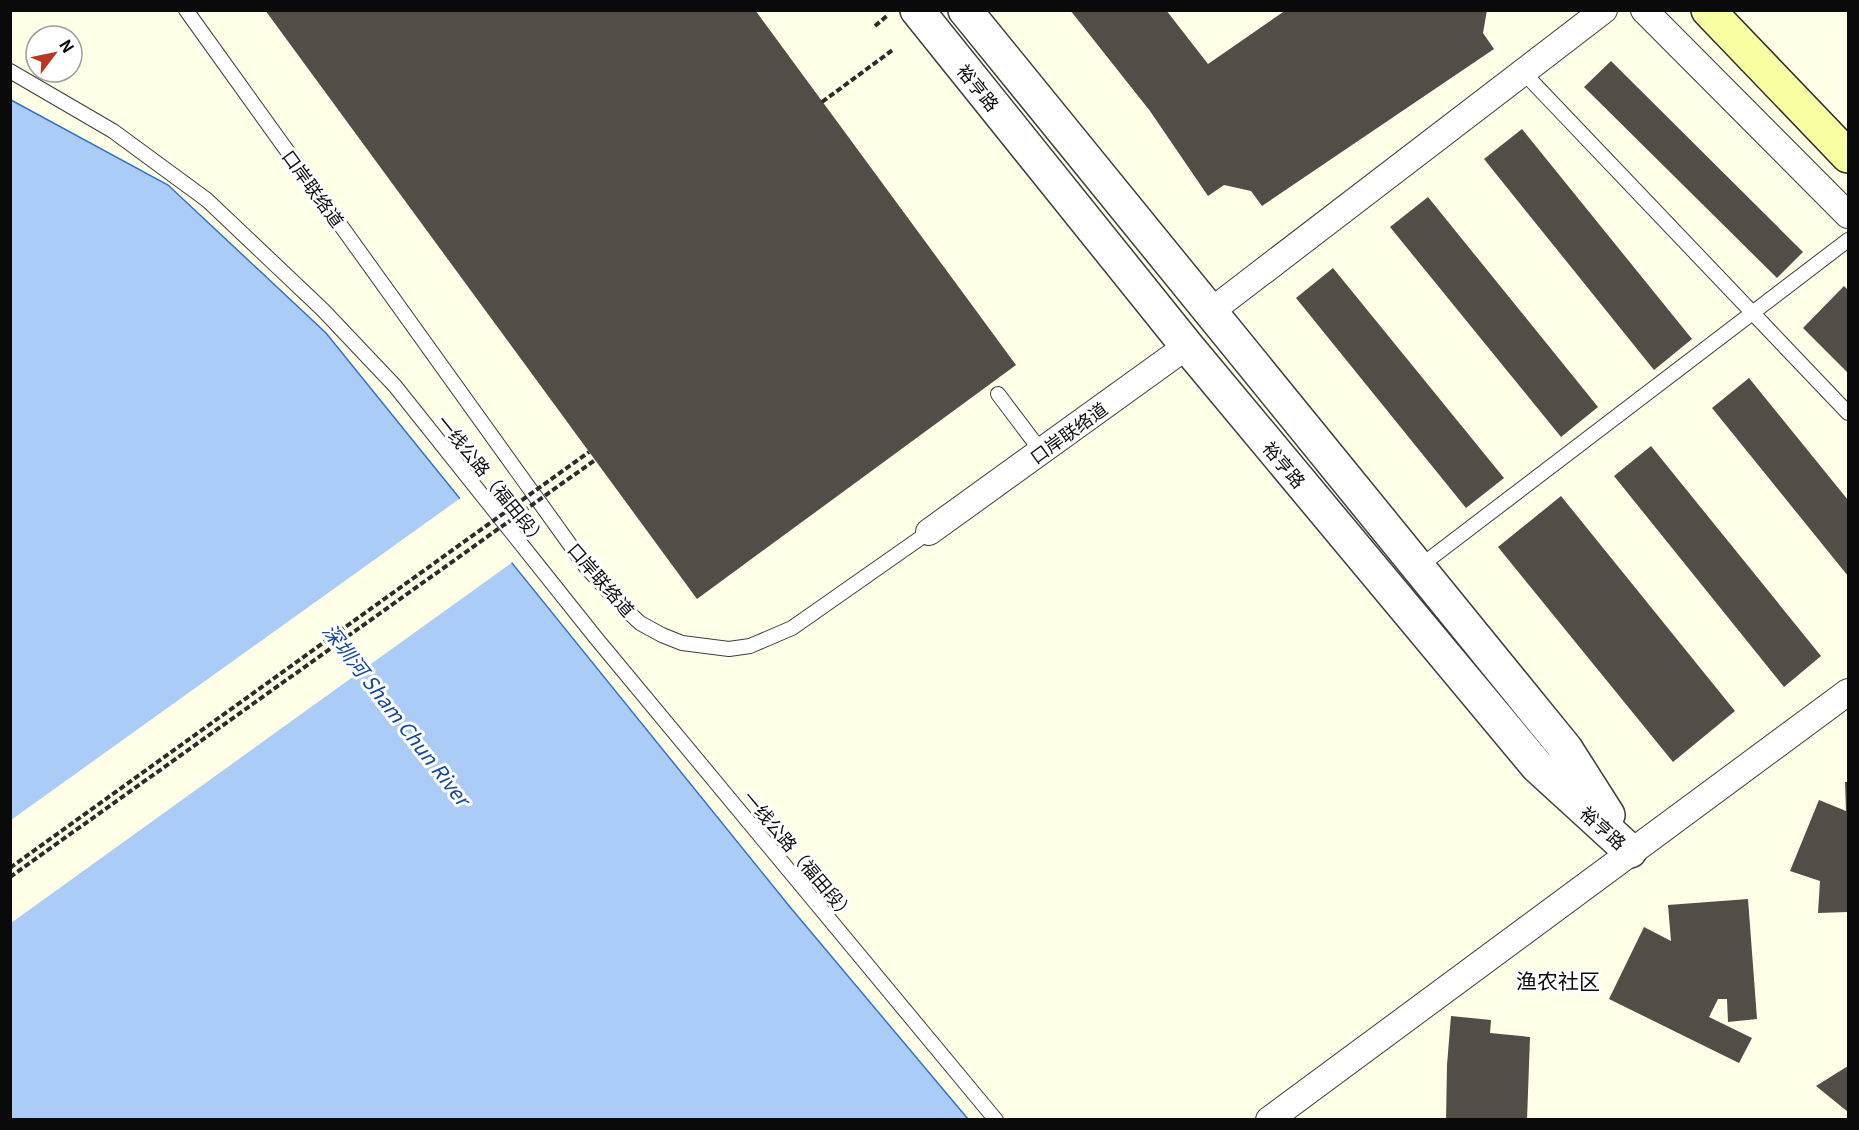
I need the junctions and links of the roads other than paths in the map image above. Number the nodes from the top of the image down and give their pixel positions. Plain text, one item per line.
1 (186, 10) edge
2 (965, 10) edge
3 (1604, 10) edge
4 (1644, 10) edge
5 (1708, 10) edge
6 (904, 12) edge
7 (10, 71) edge
8 (1524, 73) junction
9 (1848, 156) edge
10 (1848, 215) edge
11 (1848, 240) edge
12 (1210, 312) junction
13 (1754, 314) junction
14 (1187, 346) junction
15 (998, 394) dead end
16 (1848, 413) edge
17 (1041, 452) junction
18 (929, 532) joint
19 (1419, 567) junction
20 (1848, 692) edge
21 (1630, 851) junction
22 (996, 1119) edge
23 (1269, 1119) edge

1 - 18 lane, 口岸联络道
2 - 12 street, 裕亨路
3 - 8 street
4 - 10 street
5 - 9 main road
6 - 14 street, 裕亨路
7 - 22 lane, 一线公路（福田段）
8 - 12 street
8 - 13 lane
11 - 13 lane
12 - 19 street, 裕亨路
13 - 16 lane
13 - 19 lane
14 - 17 street, 口岸联络道
14 - 21 street, 裕亨路
15 - 17 lane
17 - 18 street, 口岸联络道
19 - 21 street, 裕亨路
20 - 21 street
21 - 23 street

